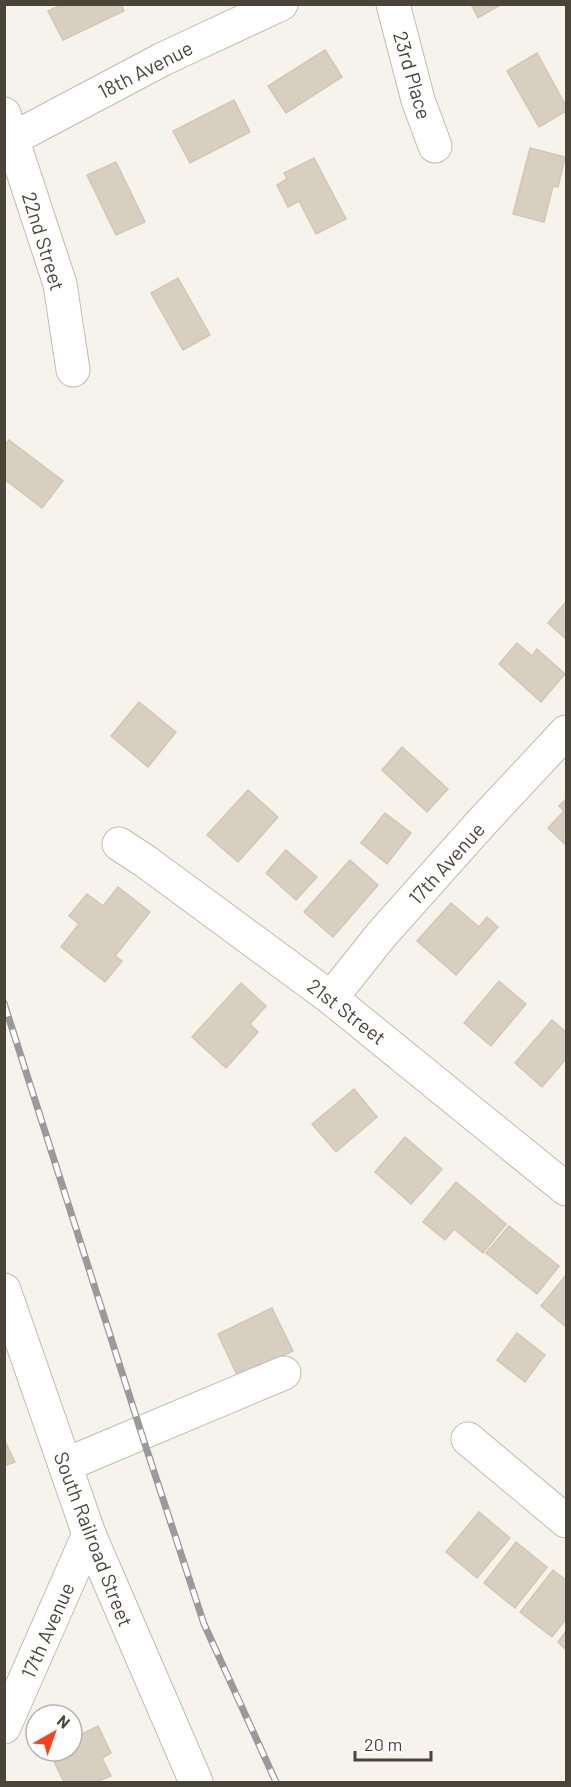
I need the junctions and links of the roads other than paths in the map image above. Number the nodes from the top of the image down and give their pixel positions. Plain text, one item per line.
1 (281, 4) edge
2 (393, 4) edge
3 (8, 127) edge
4 (435, 146) dead end
5 (73, 370) dead end
6 (567, 732) edge
7 (118, 844) dead end
8 (331, 998) junction
9 (567, 1189) edge
10 (5, 1293) edge
11 (285, 1373) dead end
12 (468, 1439) dead end
13 (65, 1465) junction
14 (567, 1521) edge
15 (89, 1534) junction
16 (4, 1727) edge
17 (196, 1782) edge

1 - 3 street, 18th Avenue
2 - 4 street, 23rd Place
3 - 5 street, 22nd Street
6 - 8 street, 17th Avenue
7 - 8 street, 21st Street
8 - 9 street, 21st Street
10 - 13 street, South Railroad Street
11 - 13 street
12 - 14 street
13 - 15 street, South Railroad Street
15 - 16 street, 17th Avenue
15 - 17 street, South Railroad Street

